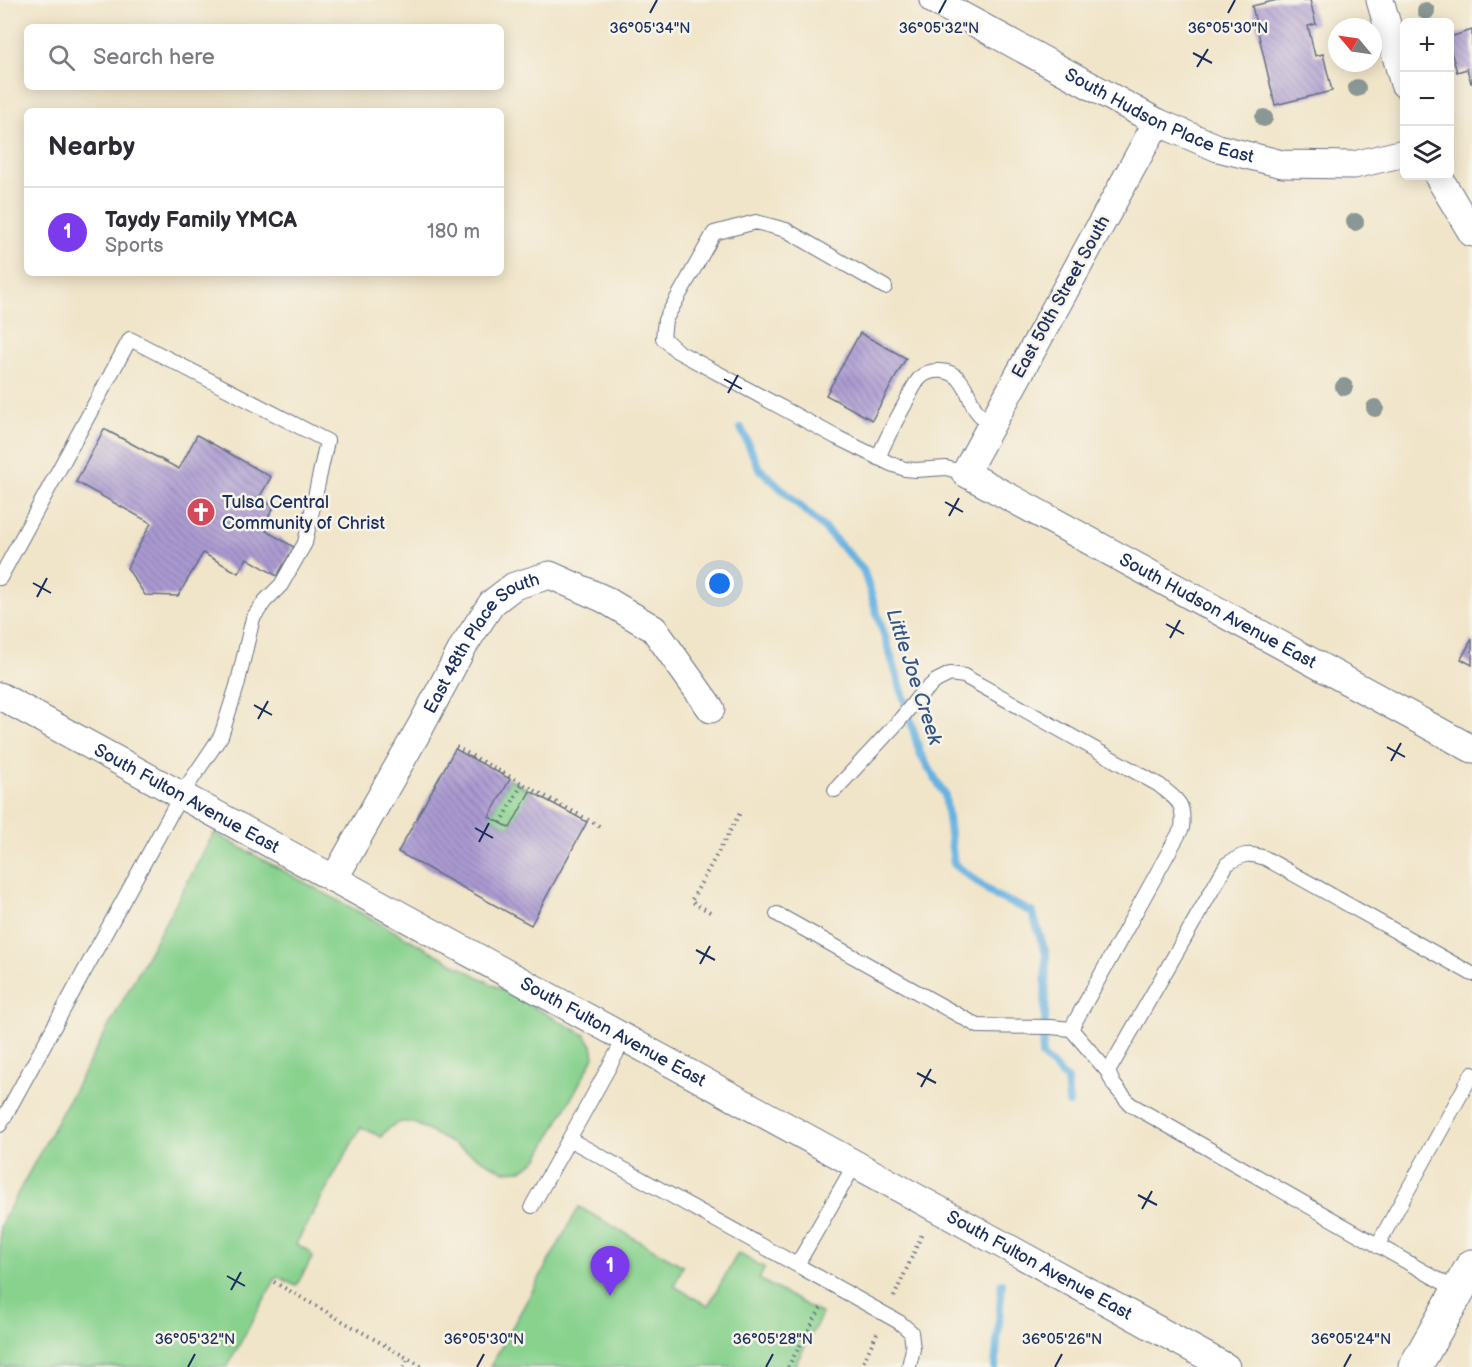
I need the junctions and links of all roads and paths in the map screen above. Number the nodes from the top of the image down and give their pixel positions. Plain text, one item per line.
1 (933, 0) edge
2 (1380, 0) edge
3 (1401, 72) edge
4 (1156, 122) junction
5 (1400, 154) edge
6 (1440, 180) edge
7 (1472, 233) edge
8 (885, 287) dead end
9 (992, 424) junction
10 (878, 458) junction
11 (965, 472) junction
12 (0, 578) edge
13 (0, 696) edge
14 (711, 709) dead end
15 (456, 747) dead end
16 (1472, 749) edge
17 (522, 784) junction
18 (835, 790) dead end
19 (181, 795) junction
20 (740, 813) dead end
21 (501, 823) dead end
22 (603, 828) dead end
23 (334, 879) junction
24 (710, 912) dead end
25 (777, 914) dead end
26 (1472, 974) edge
27 (1071, 1029) junction
28 (625, 1038) junction
29 (1108, 1072) junction
30 (1472, 1074) edge
31 (0, 1125) edge
32 (569, 1139) junction
33 (855, 1164) junction
34 (532, 1206) dead end
35 (1377, 1245) junction
36 (797, 1265) junction
37 (1465, 1278) edge
38 (274, 1282) dead end
39 (823, 1304) dead end
40 (408, 1358) junction
41 (909, 1366) edge
42 (403, 1367) edge
43 (423, 1367) edge
44 (788, 1367) edge
45 (1226, 1367) edge
46 (1415, 1367) edge

1 - 4 street, South Hudson Place East
2 - 3 street
4 - 5 street, South Hudson Place East
4 - 9 street, East 50th Street South
6 - 7 street
8 - 10 lane
9 - 10 lane
9 - 11 street, East 50th Street South
10 - 11 lane
11 - 16 street, South Hudson Avenue East
12 - 19 lane
13 - 19 street, South Fulton Avenue East
14 - 23 street, East 48th Place South
15 - 17 path
17 - 21 path
17 - 22 path
18 - 27 lane
19 - 23 street, South Fulton Avenue East
19 - 31 lane
20 - 24 path
23 - 28 street, South Fulton Avenue East
25 - 27 lane
26 - 29 lane
27 - 29 lane
28 - 32 lane
28 - 33 street, South Fulton Avenue East
29 - 35 lane
30 - 35 lane
32 - 34 lane
32 - 36 lane
33 - 36 lane
33 - 45 street, South Fulton Avenue East
35 - 37 lane
36 - 41 lane
37 - 46 main road
38 - 40 path
39 - 44 path
40 - 42 path
40 - 43 path

